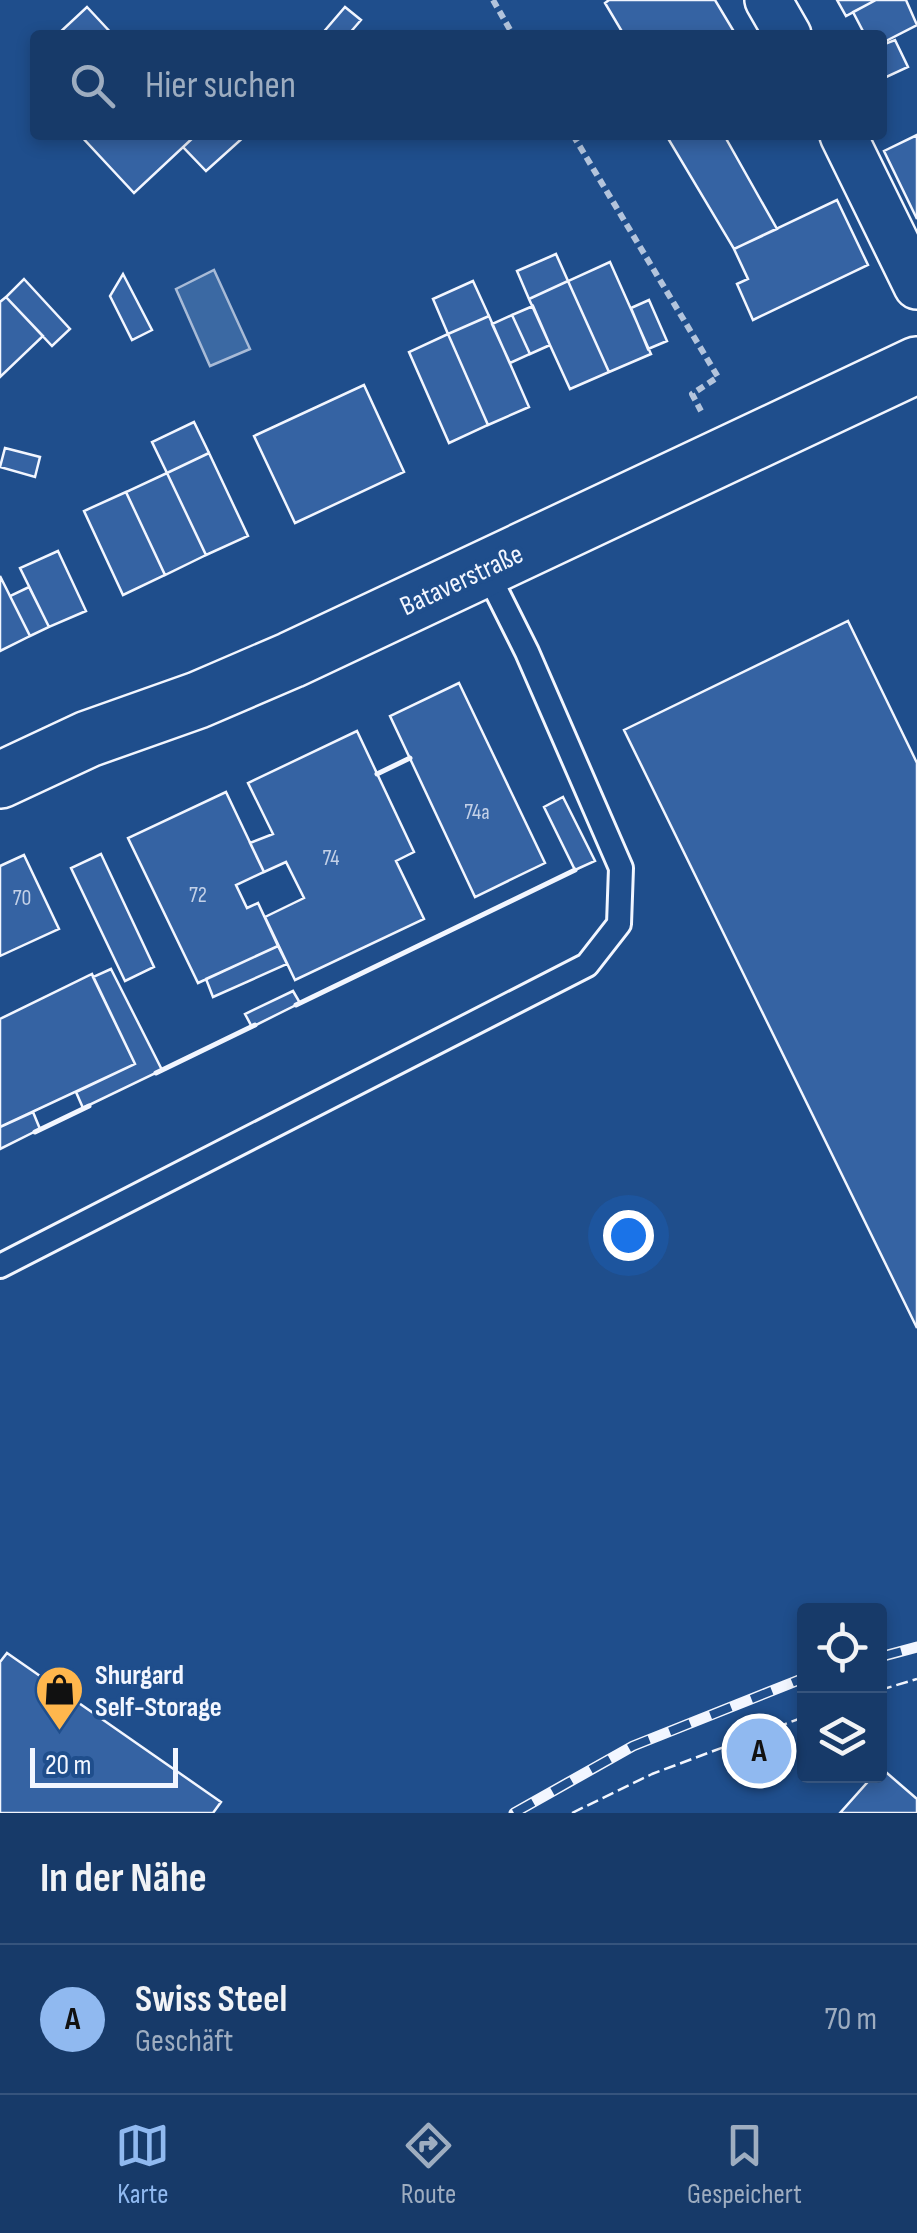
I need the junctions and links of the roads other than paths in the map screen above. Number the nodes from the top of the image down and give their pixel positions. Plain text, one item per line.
1 (768, 0) edge
2 (785, 30) edge
3 (845, 140) edge
4 (917, 286) edge
5 (917, 366) edge
6 (485, 568) junction
7 (0, 780) edge
8 (0, 1266) edge

1 - 2 street
3 - 4 street
5 - 6 street, Bataverstraße
6 - 7 street, Bataverstraße
6 - 8 lane

